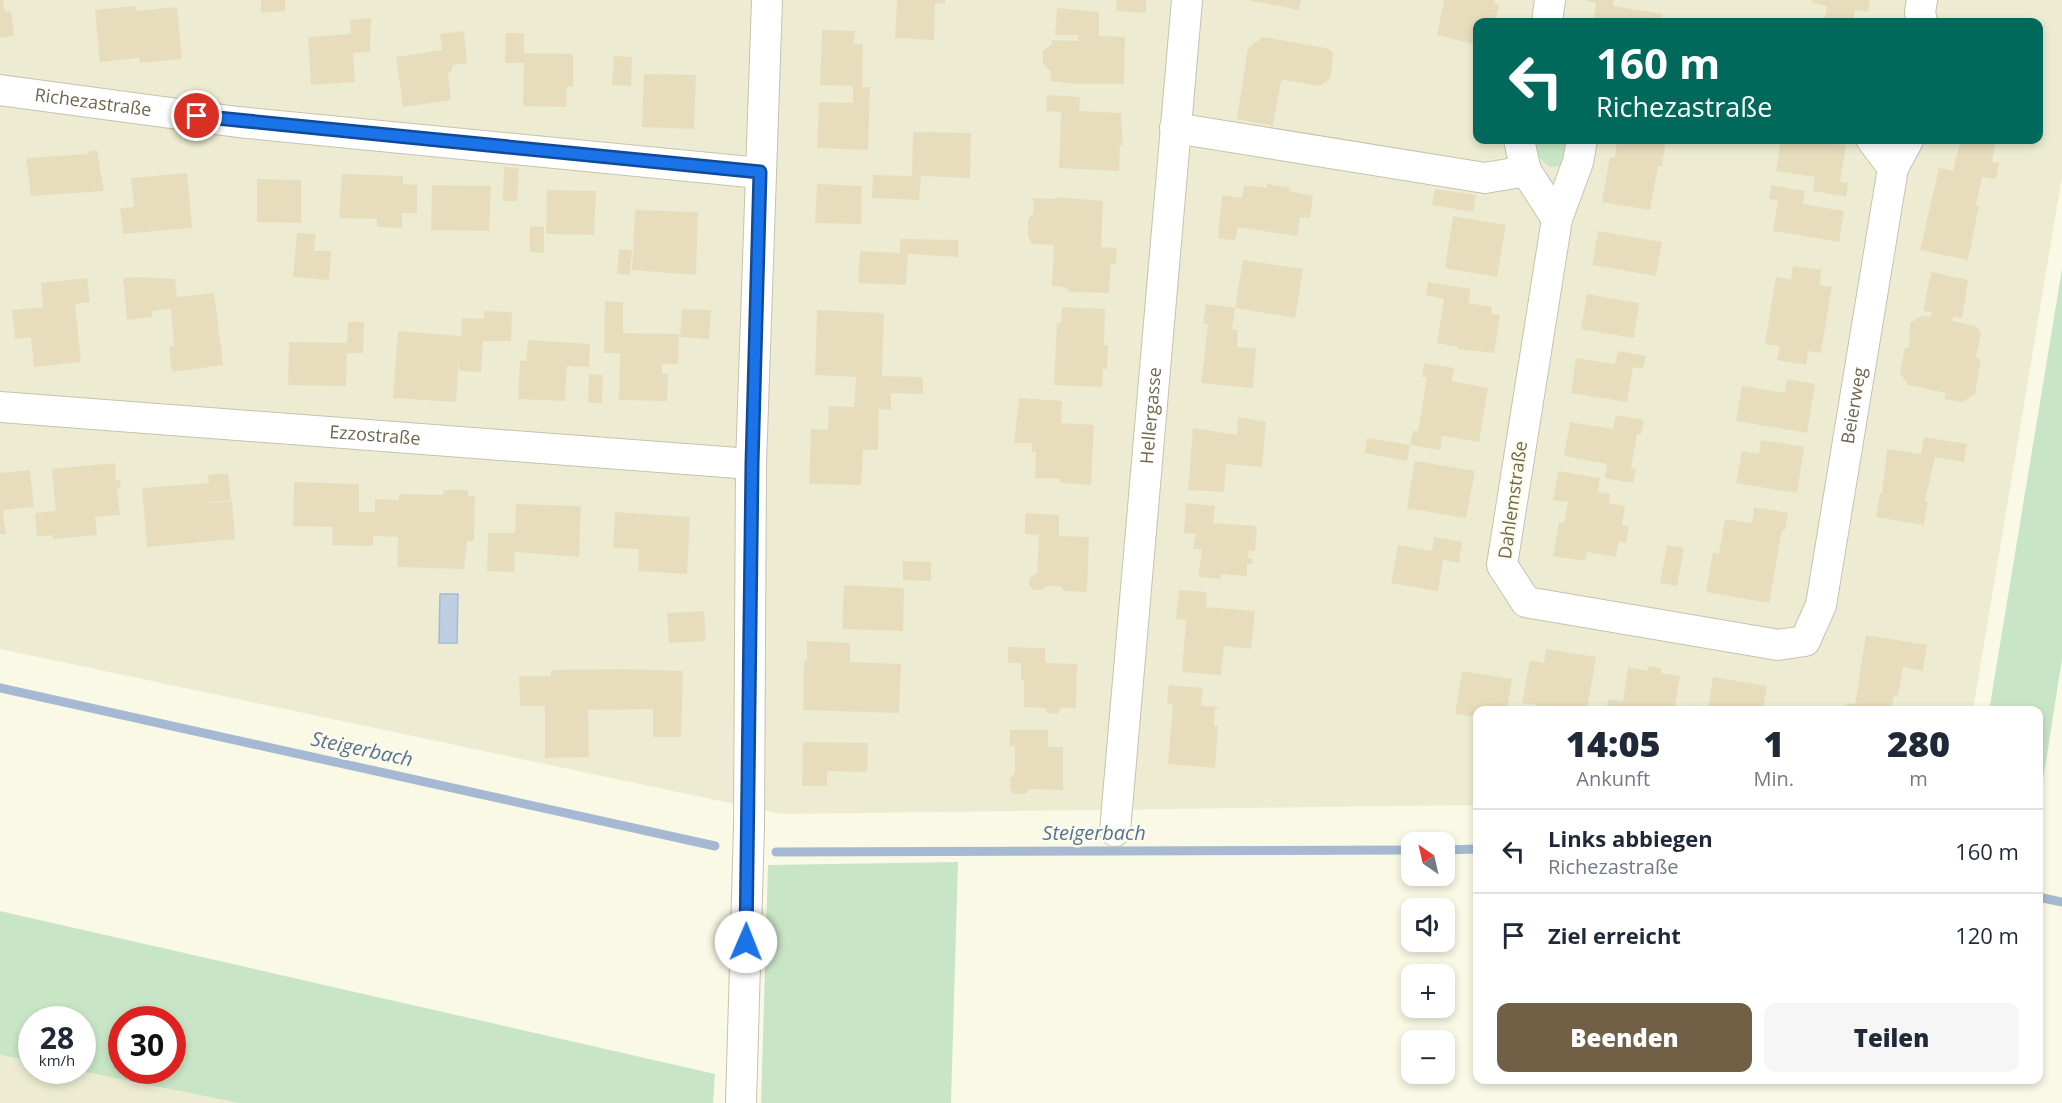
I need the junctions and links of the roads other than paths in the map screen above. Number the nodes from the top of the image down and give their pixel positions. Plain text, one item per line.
1 (767, 0) edge
2 (1187, 0) edge
3 (1550, 0) edge
4 (1548, 18) edge
5 (0, 90) edge
6 (1175, 128) junction
7 (1521, 144) edge
8 (1581, 144) edge
9 (1875, 144) edge
10 (1906, 144) edge
11 (1893, 168) junction
12 (1526, 171) junction
13 (760, 172) junction
14 (1557, 219) junction
15 (0, 406) edge
16 (752, 464) junction
17 (1805, 641) joint
18 (1115, 831) dead end
19 (741, 1103) edge

1 - 13 street
2 - 6 street, Hellergasse
3 - 4 street
5 - 13 street, Richezastraße
6 - 12 street
6 - 18 street, Hellergasse
7 - 12 street
8 - 14 street, Dahlemstraße
9 - 11 street
10 - 11 street, Beierweg
11 - 17 street, Beierweg
12 - 14 street
13 - 16 street
14 - 17 street, Dahlemstraße
15 - 16 street, Ezzostraße
16 - 19 street

